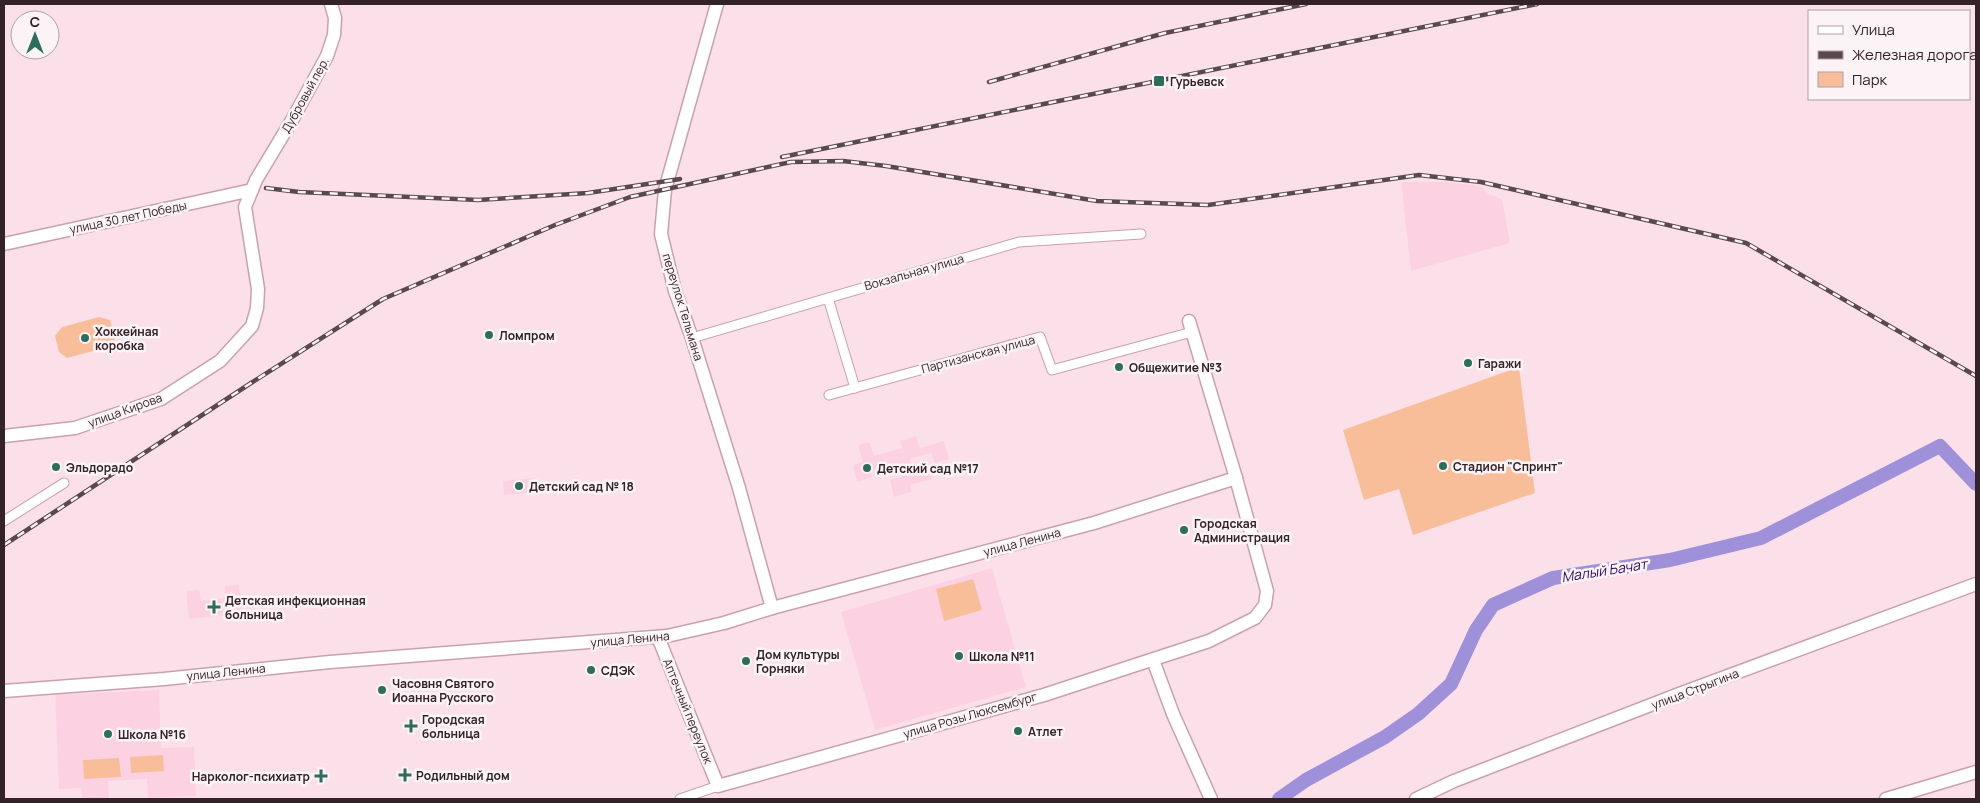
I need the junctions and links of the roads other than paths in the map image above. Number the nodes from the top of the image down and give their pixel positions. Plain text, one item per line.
1 (331, 4) edge
2 (717, 4) edge
3 (254, 185) junction
4 (1141, 234) dead end
5 (4, 244) edge
6 (828, 298) junction
7 (1191, 326) joint
8 (692, 338) junction
9 (855, 388) junction
10 (829, 395) dead end
11 (4, 436) edge
12 (1236, 478) junction
13 (64, 483) dead end
14 (4, 521) edge
15 (1976, 584) edge
16 (772, 608) junction
17 (658, 637) junction
18 (1153, 660) junction
19 (4, 691) edge
20 (1976, 772) edge
21 (718, 786) junction
22 (680, 799) edge
23 (1211, 799) edge
24 (1416, 799) edge
25 (1886, 799) edge

1 - 3 street, Дубровый пер.
2 - 8 street, переулок Тельмана
3 - 5 street, улица 30 лет Победы
3 - 11 street, улица Кирова
4 - 6 street, Вокзальная улица
6 - 8 street, Вокзальная улица
6 - 9 street
7 - 9 street, Партизанская улица
7 - 12 street
8 - 16 street, переулок Тельмана
9 - 10 street, Партизанская улица
12 - 16 street, улица Ленина
12 - 18 street, улица Розы Люксембург
13 - 14 street
15 - 24 street, улица Стрыгина
16 - 17 street, улица Ленина
17 - 19 street, улица Ленина
17 - 21 street, Аптечный переулок
18 - 21 street, улица Розы Люксембург
18 - 23 street
20 - 25 street
21 - 22 street, улица Розы Люксембург

